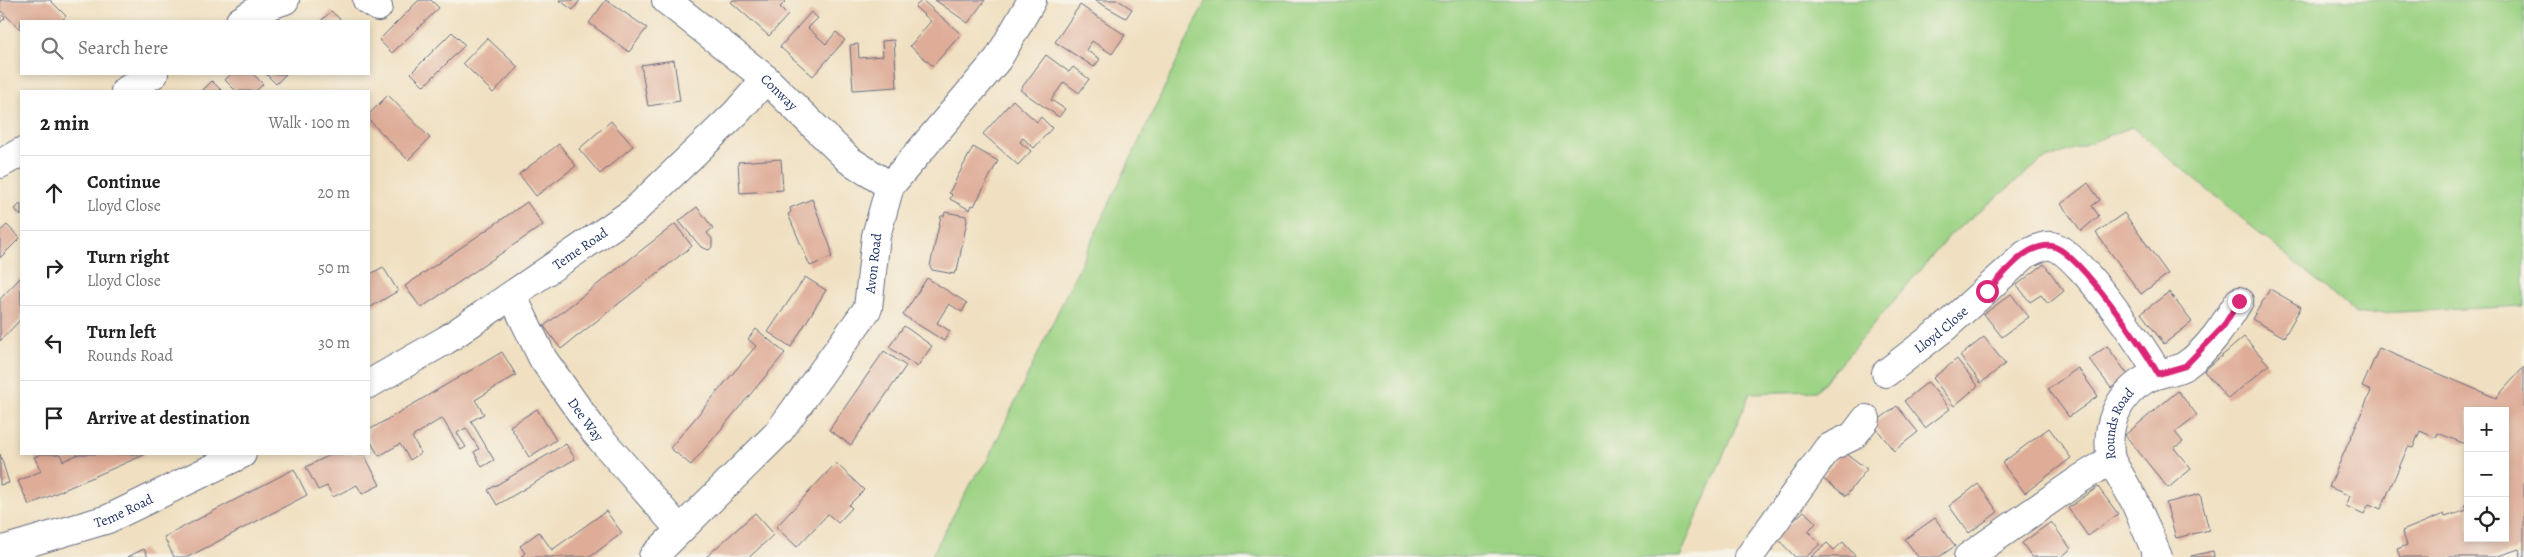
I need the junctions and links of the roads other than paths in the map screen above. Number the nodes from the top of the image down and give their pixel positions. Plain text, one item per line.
1 (285, 0) edge
2 (666, 0) edge
3 (1032, 0) edge
4 (242, 20) edge
5 (152, 75) edge
6 (766, 79) junction
7 (127, 90) edge
8 (20, 153) edge
9 (0, 164) edge
10 (890, 186) junction
11 (512, 296) junction
12 (2239, 301) dead end
13 (1886, 373) dead end
14 (2158, 374) junction
15 (370, 383) edge
16 (1866, 419) dead end
17 (240, 455) edge
18 (2111, 460) junction
19 (680, 530) junction
20 (0, 552) edge
21 (1755, 555) edge
22 (652, 557) edge
23 (1968, 557) edge
24 (2158, 557) edge

1 - 4 street
2 - 6 street, Conway
3 - 10 street, Avon Road
5 - 7 street
6 - 10 street, Conway
6 - 11 street, Teme Road
8 - 9 street
10 - 19 street, Avon Road
11 - 15 street, Teme Road
11 - 19 street, Dee Way
12 - 14 street, Rounds Road
13 - 14 street, Lloyd Close
14 - 18 street, Rounds Road
16 - 21 street
17 - 20 street, Teme Road
18 - 23 street, Rounds Road
18 - 24 street
19 - 22 street, Avon Road

